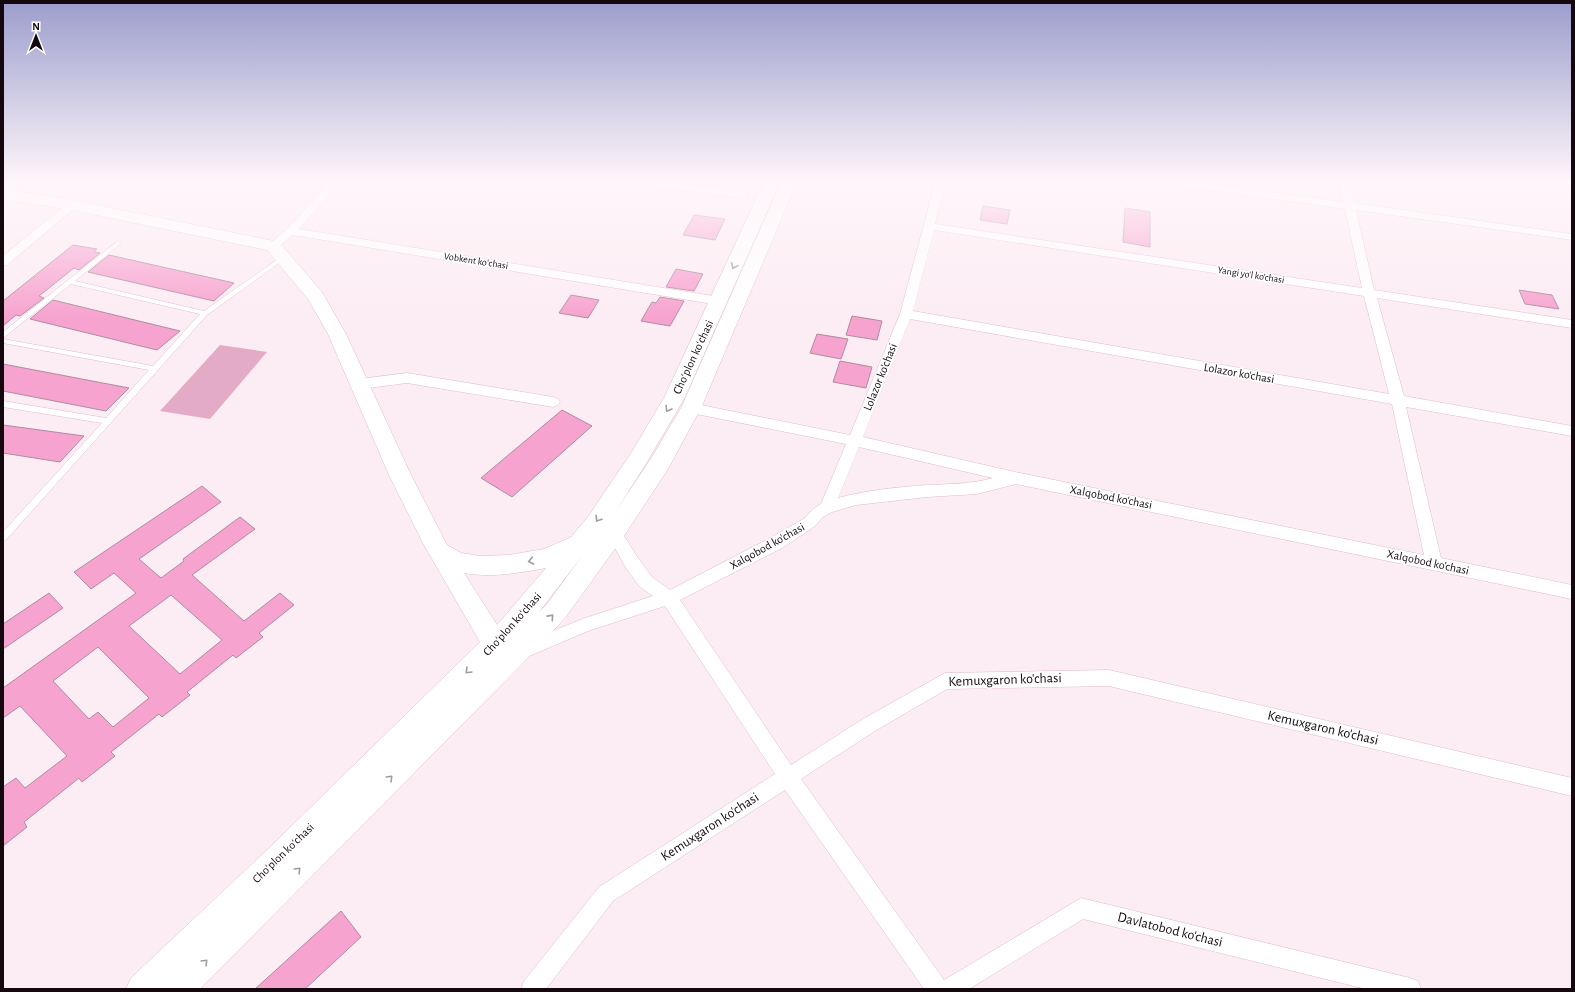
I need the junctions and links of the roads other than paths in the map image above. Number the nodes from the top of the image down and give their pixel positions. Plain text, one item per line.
1 (46, 226) edge
2 (165, 226) edge
3 (295, 226) edge
4 (753, 226) edge
5 (770, 226) edge
6 (929, 226) edge
7 (931, 226) edge
8 (1355, 226) edge
9 (1500, 226) edge
10 (291, 231) junction
11 (1572, 236) edge
12 (118, 243) dead end
13 (278, 252) junction
14 (3, 262) edge
15 (69, 282) junction
16 (1369, 293) junction
17 (719, 302) junction
18 (205, 313) junction
19 (906, 314) junction
20 (1572, 324) edge
21 (3, 336) edge
22 (3, 341) edge
23 (155, 369) junction
24 (360, 384) junction
25 (1398, 401) junction
26 (553, 402) dead end
27 (3, 404) edge
28 (691, 408) junction
29 (108, 421) junction
30 (1572, 431) edge
31 (854, 441) junction
32 (1016, 478) junction
33 (827, 508) junction
34 (614, 532) junction
35 (3, 538) edge
36 (581, 543) junction
37 (439, 552) junction
38 (1434, 563) junction
39 (1572, 592) edge
40 (669, 598) junction
41 (506, 649) junction
42 (788, 777) junction
43 (1572, 787) edge
44 (142, 989) edge
45 (178, 989) edge
46 (532, 989) edge
47 (937, 989) edge
48 (949, 989) edge
49 (1410, 989) edge

1 - 14 street
2 - 13 main road
3 - 10 street
4 -> 17 main road, Choʻplon koʻchasi
5 - 28 main road, Choʻplon koʻchasi
6 - 19 street, Lolazor ko'chasi
7 - 16 street, Yangi yo'l ko'chasi
8 - 16 street
9 - 11 street
10 - 13 street
10 - 17 street, Vobkent koʻchasi
12 - 15 lane
13 - 18 lane
13 - 24 main road
15 - 18 lane
15 - 21 lane
16 - 20 street, Yangi yo'l ko'chasi
16 - 25 street
17 -> 36 main road, Choʻplon koʻchasi
18 - 23 lane
19 - 25 street, Lolazor ko'chasi
19 - 31 street, Lolazor ko'chasi
22 - 23 lane
23 - 29 lane
24 - 26 street
24 - 37 main road
25 - 30 street, Lolazor ko'chasi
25 - 38 street
27 - 29 lane
28 - 31 street
28 - 34 main road, Choʻplon koʻchasi
29 - 35 lane
31 - 32 street
31 - 33 street, Lolazor ko'chasi
32 - 33 street, Xalqobod ko'chasi
32 - 38 street, Xalqobod ko'chasi
33 - 40 street, Xalqobod ko'chasi
34 - 40 street
41 -> 34 main road, Choʻplon koʻchasi
36 -> 37 main road
36 - 41 main road, Choʻplon koʻchasi
37 - 41 main road
38 - 39 street, Xalqobod ko'chasi
40 - 41 street, Xalqobod ko'chasi
40 - 42 street
41 -> 44 main road, Choʻplon koʻchasi
45 -> 41 main road, Choʻplon koʻchasi
42 - 43 street, Kemuxgaron ko'chasi
42 - 46 street, Kemuxgaron ko'chasi
42 - 47 street
48 - 49 street, Davlatobod ko'chasi

